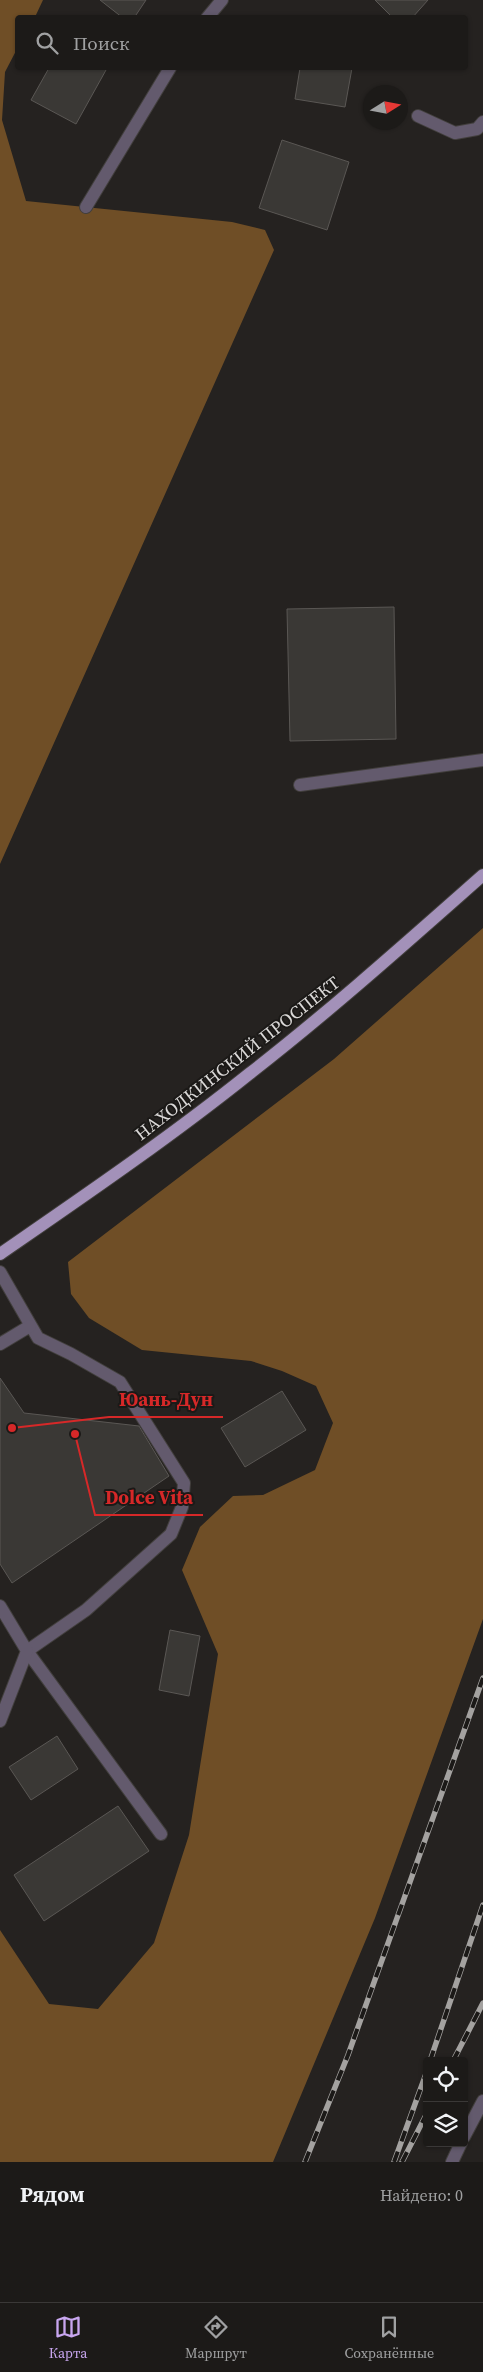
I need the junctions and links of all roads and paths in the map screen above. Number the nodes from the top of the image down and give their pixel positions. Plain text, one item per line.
1 (222, 0) edge
2 (210, 15) edge
3 (169, 70) edge
4 (418, 116) dead end
5 (483, 122) edge
6 (86, 207) dead end
7 (483, 760) edge
8 (300, 785) dead end
9 (483, 875) edge
10 (0, 1254) edge
11 (0, 1272) edge
12 (30, 1326) junction
13 (0, 1344) edge
14 (0, 1606) edge
15 (27, 1651) junction
16 (0, 1722) edge
17 (161, 1834) dead end
18 (483, 2101) edge
19 (468, 2129) edge
20 (459, 2147) edge
21 (452, 2162) edge

1 - 2 street
3 - 6 street
4 - 5 street
7 - 8 street
9 - 10 main road, НАХОДКИНСКИЙ ПРОСПЕКТ
11 - 12 street
12 - 13 street
12 - 15 street
14 - 15 street
15 - 16 street
15 - 17 street
18 - 19 street
20 - 21 street

